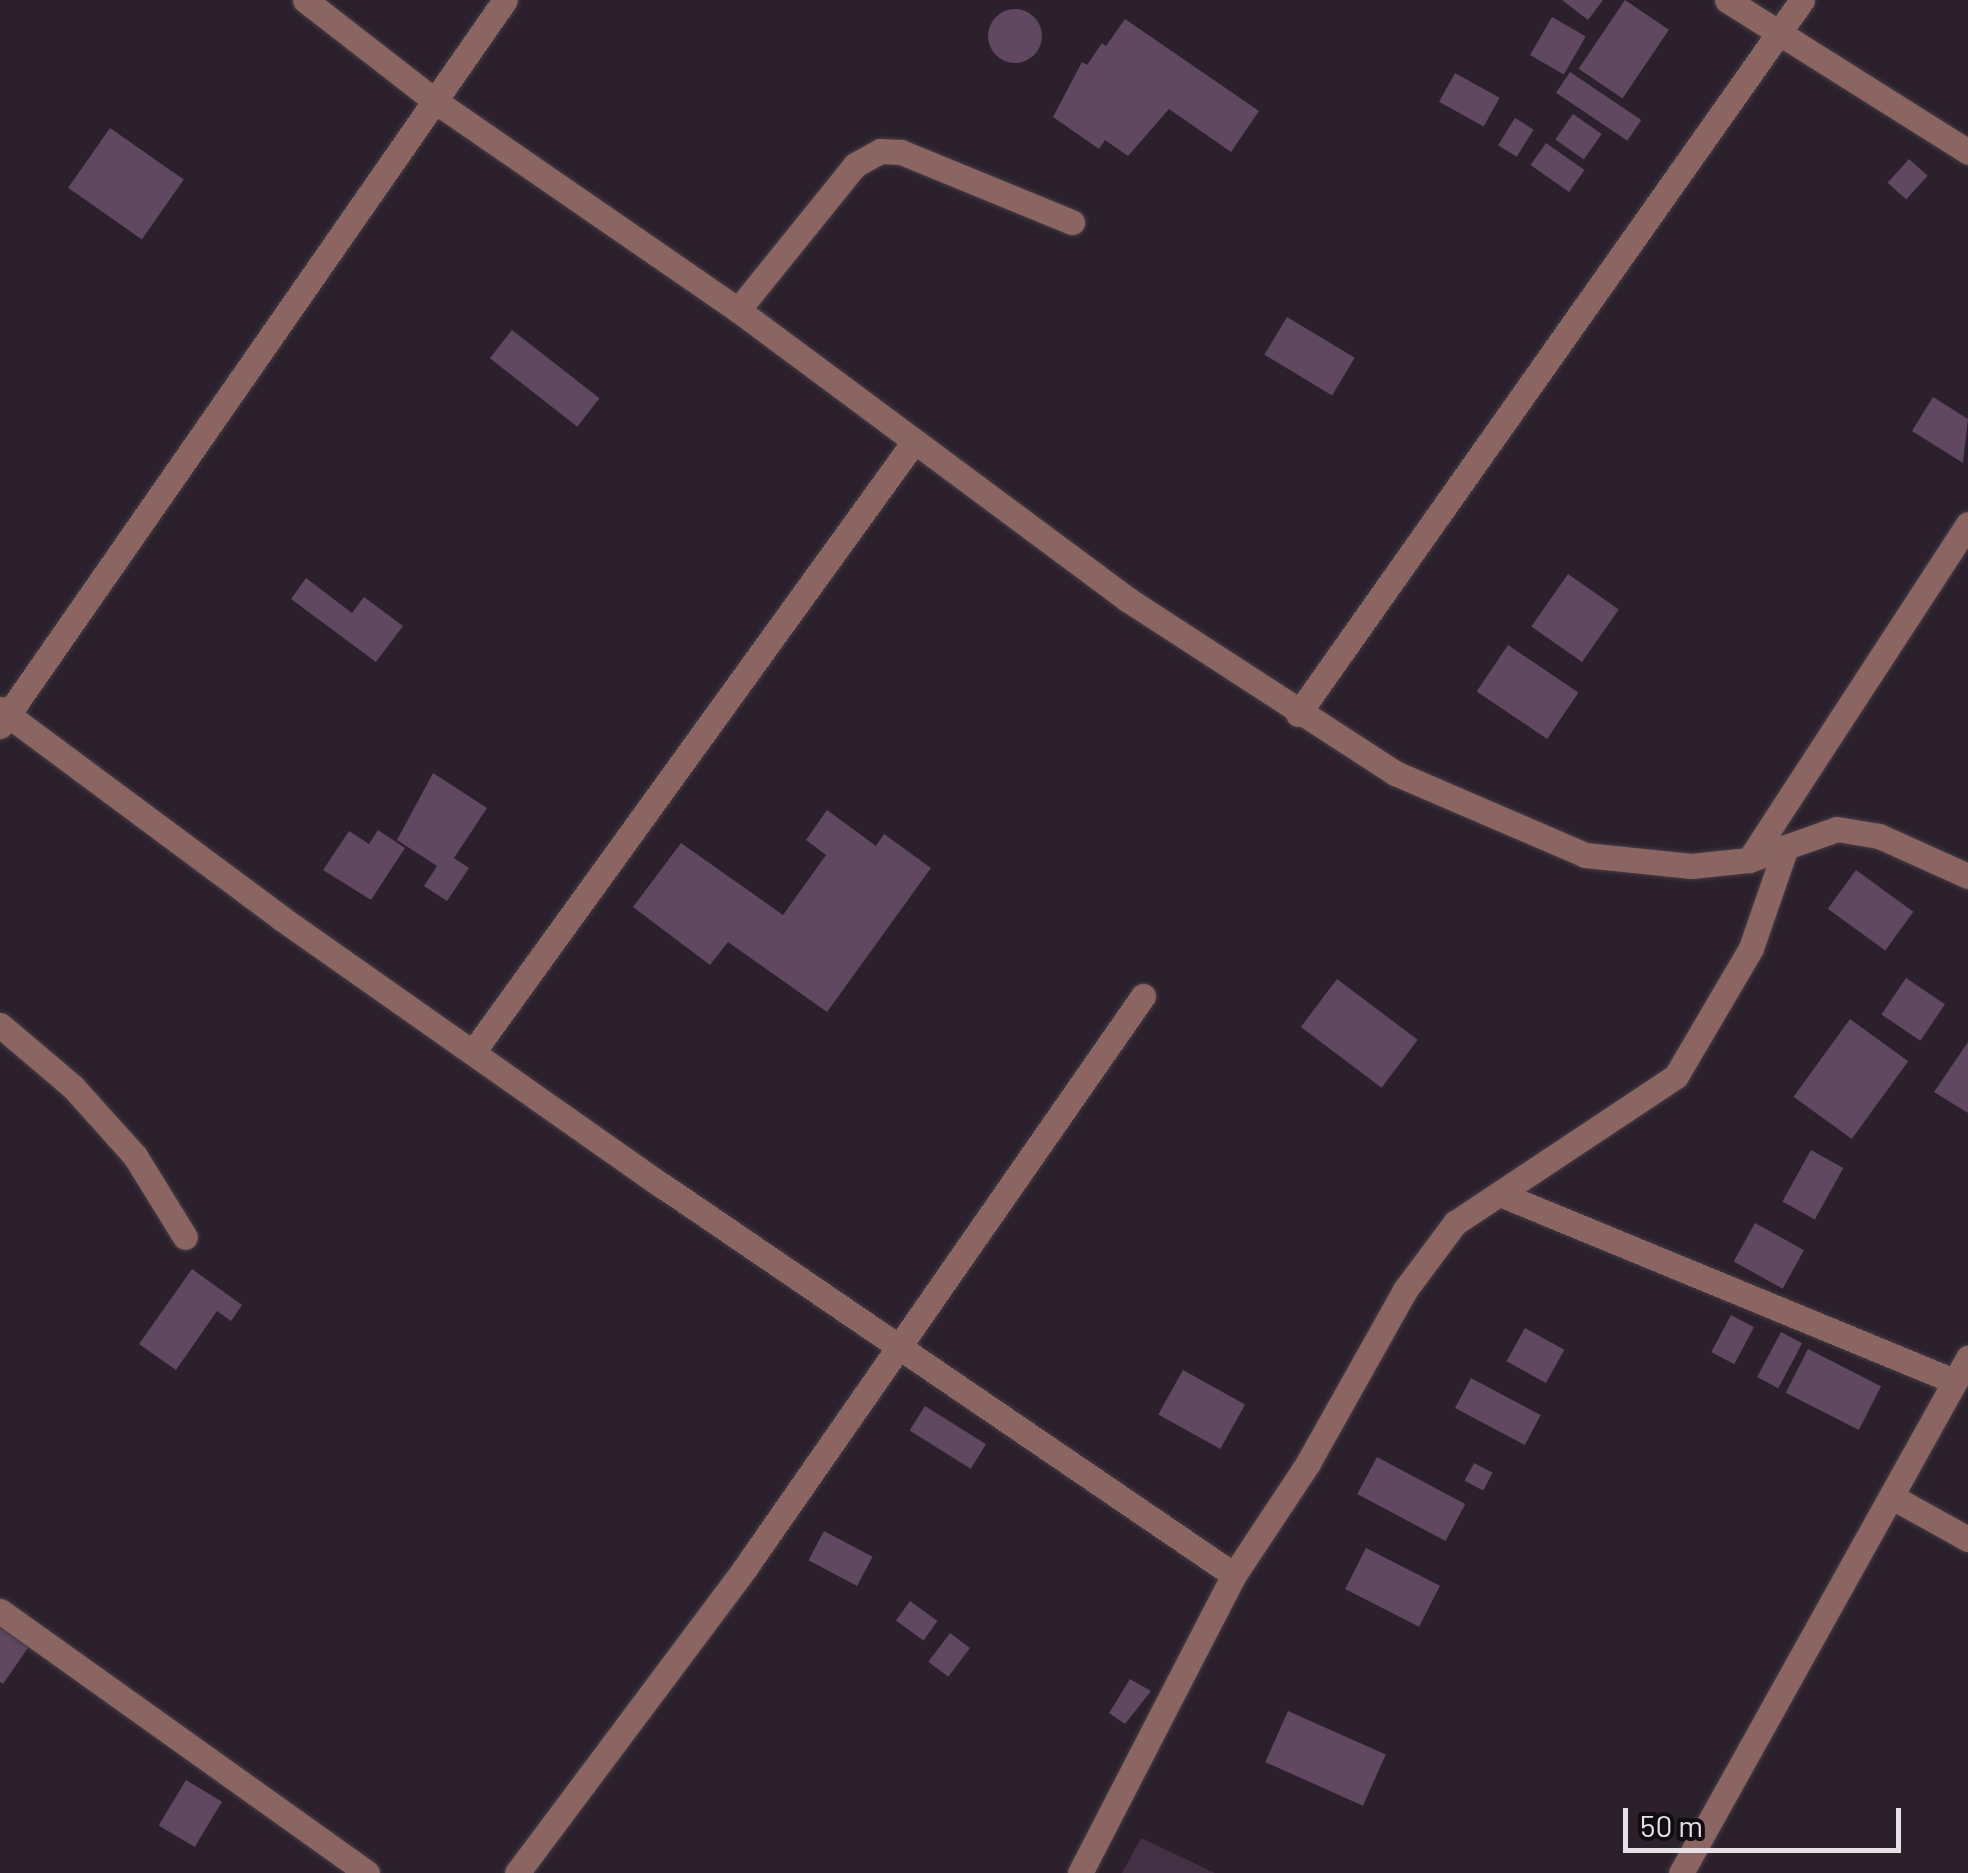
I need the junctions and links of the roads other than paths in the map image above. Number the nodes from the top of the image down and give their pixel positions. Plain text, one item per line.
1 (305, 0) edge
2 (505, 0) edge
3 (1727, 0) edge
4 (1802, 0) edge
5 (1780, 34) junction
6 (435, 101) junction
7 (1968, 152) edge
8 (1072, 222) dead end
9 (738, 310) junction
10 (913, 442) junction
11 (1968, 524) edge
12 (1298, 714) junction
13 (3, 717) edge
14 (1786, 847) junction
15 (1749, 860) junction
16 (1968, 876) edge
17 (1143, 996) dead end
18 (0, 1025) edge
19 (473, 1052) junction
20 (1500, 1194) junction
21 (185, 1237) dead end
22 (898, 1346) junction
23 (1968, 1358) edge
24 (1955, 1382) junction
25 (1894, 1498) junction
26 (1968, 1539) edge
27 (1234, 1575) junction
28 (0, 1611) edge
29 (367, 1873) edge
30 (518, 1873) edge
31 (1080, 1873) edge
32 (1682, 1873) edge

1 - 6 street
2 - 6 street
3 - 5 street
4 - 5 street
5 - 7 street
5 - 12 street
6 - 9 street
6 - 13 street
8 - 9 street
9 - 10 street
10 - 12 street
10 - 19 street
11 - 15 street
12 - 15 street
13 - 19 street
14 - 15 street
14 - 16 street
14 - 20 street
17 - 22 street
18 - 21 street
19 - 22 street
20 - 24 street
20 - 27 street
22 - 27 street
22 - 30 street
23 - 24 street
24 - 25 street
25 - 26 street
25 - 32 street
27 - 31 street
28 - 29 street

